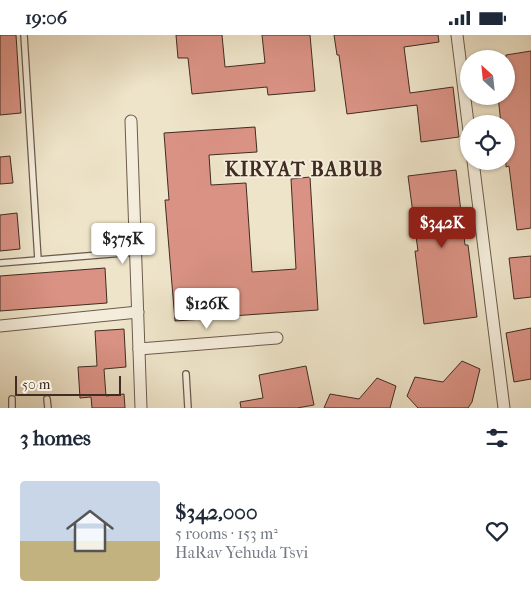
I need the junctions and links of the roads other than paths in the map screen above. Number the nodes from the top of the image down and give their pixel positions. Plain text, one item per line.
1 (24, 35) edge
2 (456, 35) edge
3 (467, 115) edge
4 (131, 121) dead end
5 (473, 170) edge
6 (136, 252) junction
7 (38, 260) junction
8 (0, 263) edge
9 (138, 312) junction
10 (0, 326) edge
11 (277, 338) dead end
12 (139, 349) junction
13 (186, 374) dead end
14 (12, 399) dead end
15 (47, 399) dead end
16 (12, 408) edge
17 (48, 408) edge
18 (141, 408) edge
19 (188, 408) edge
20 (504, 408) edge

1 - 7 lane
2 - 3 street
4 - 6 street
5 - 20 street
6 - 7 lane
6 - 9 street
7 - 8 lane
9 - 10 street
9 - 12 street
11 - 12 street
12 - 18 street
13 - 19 lane
14 - 16 lane
15 - 17 lane

